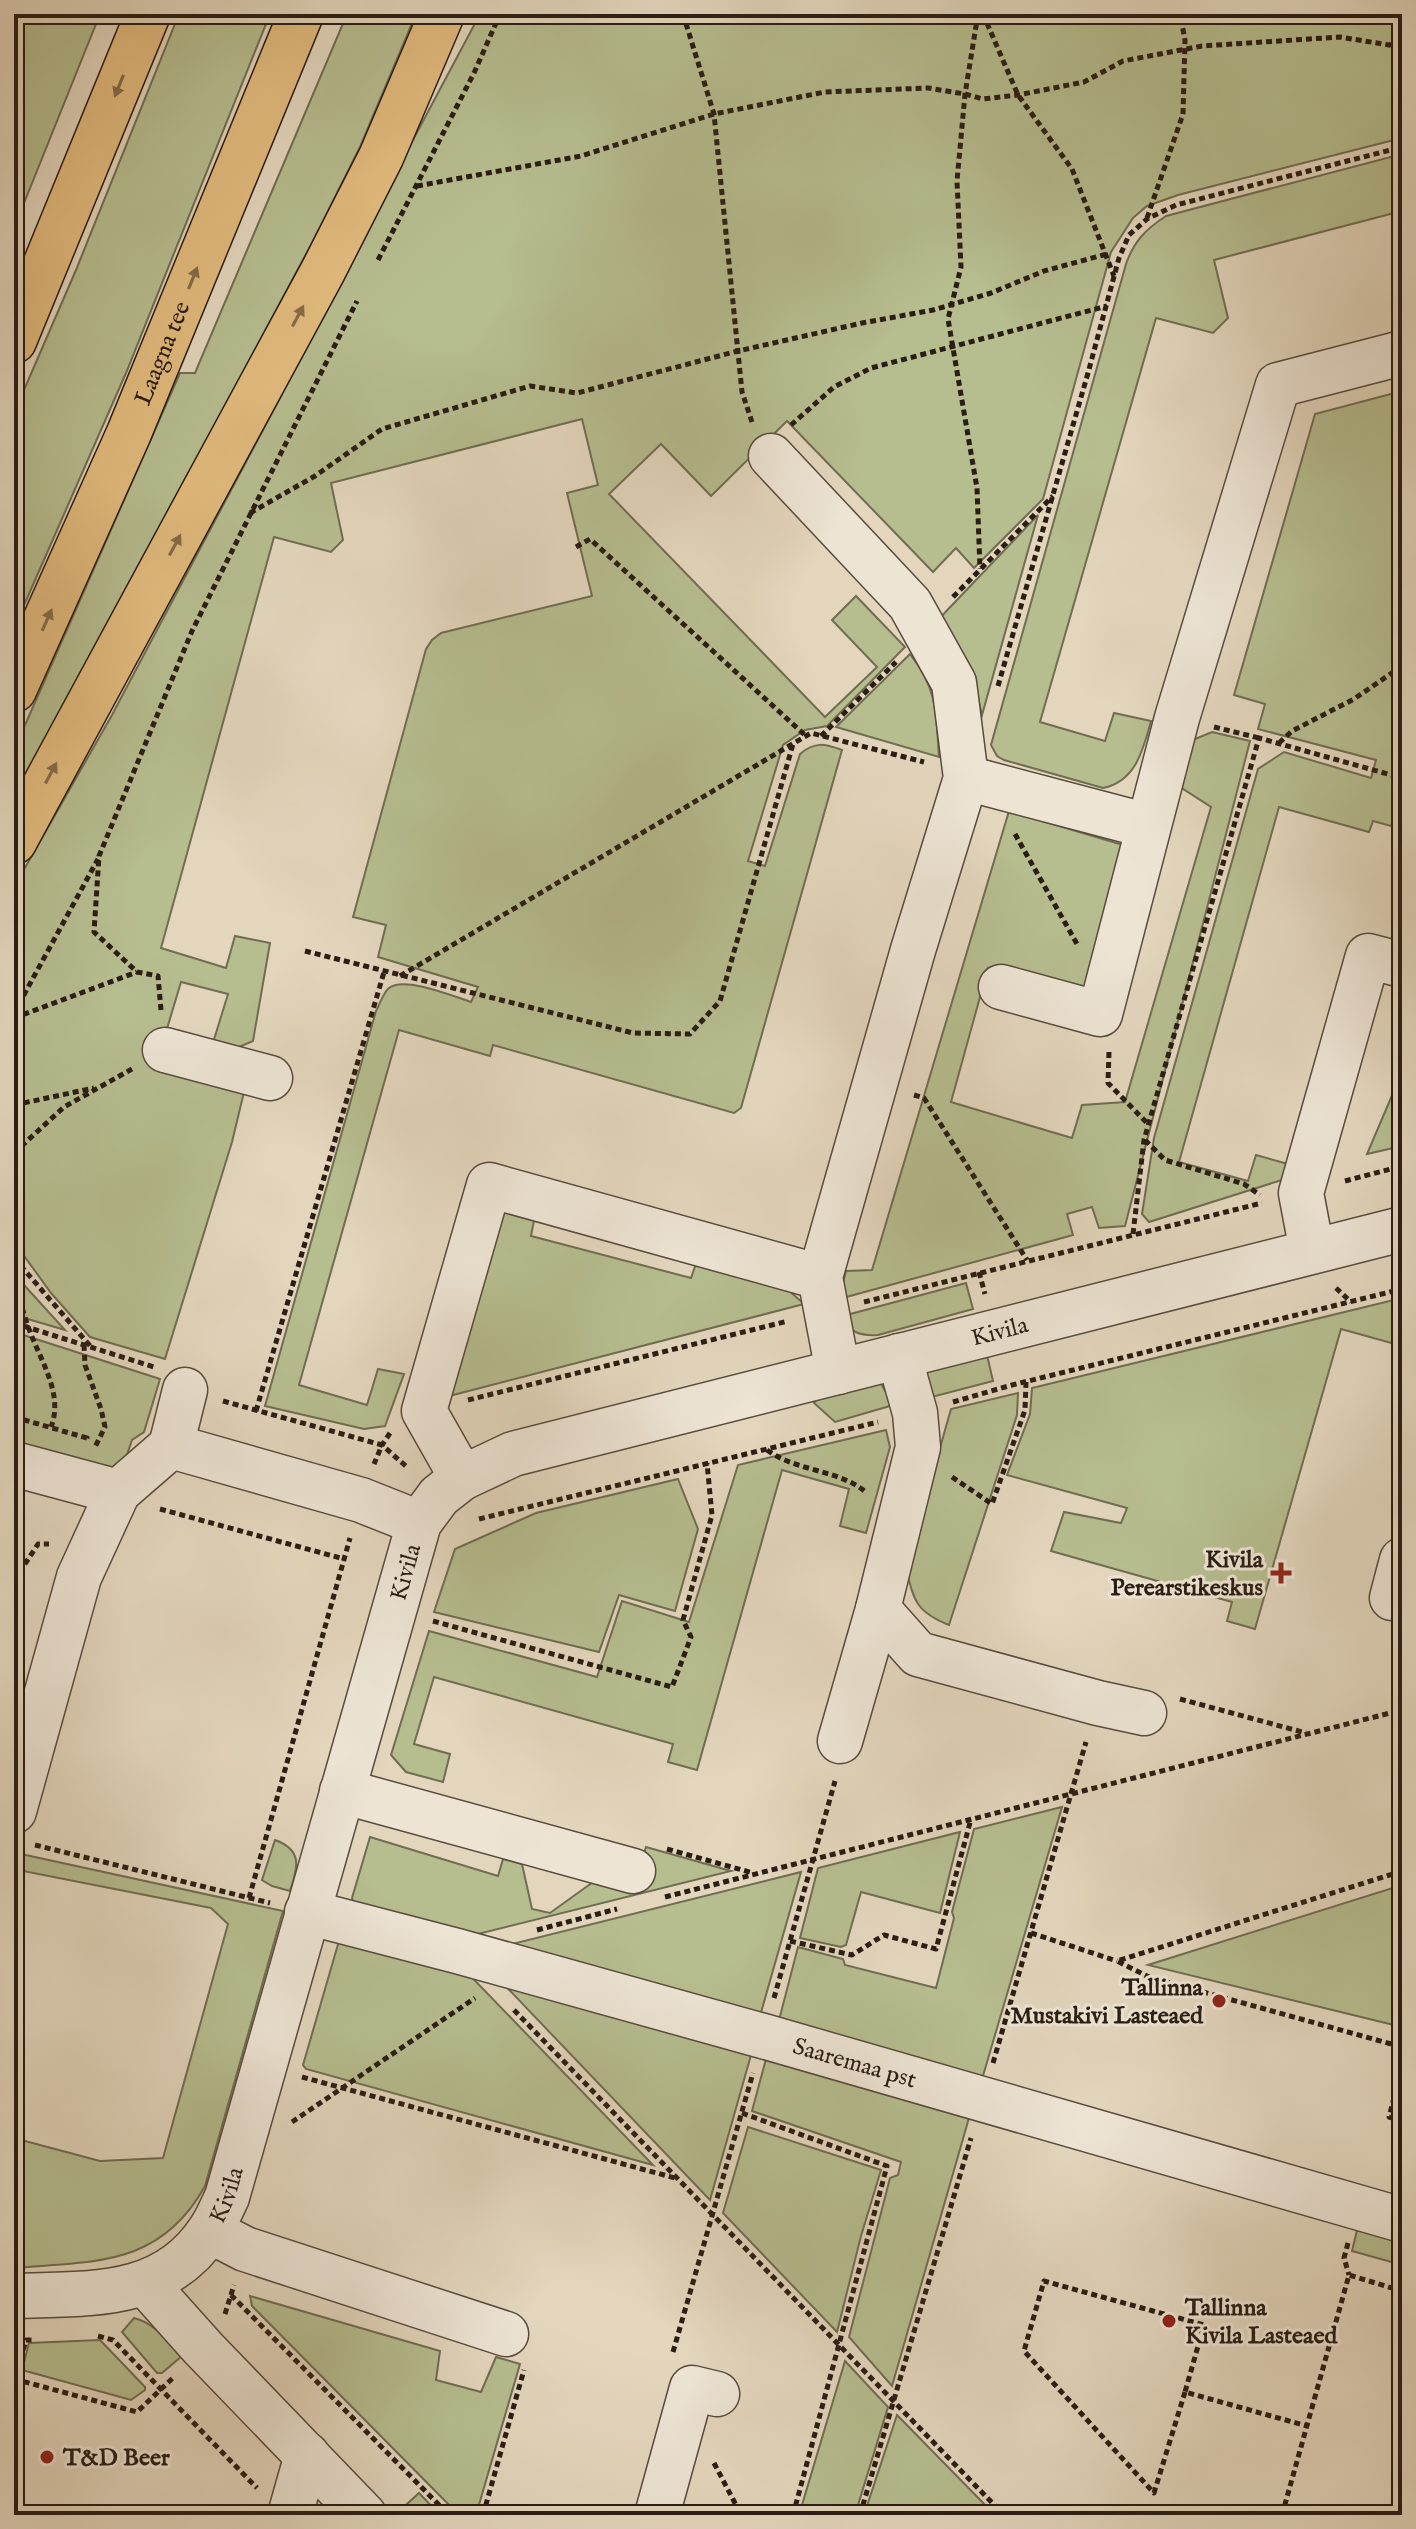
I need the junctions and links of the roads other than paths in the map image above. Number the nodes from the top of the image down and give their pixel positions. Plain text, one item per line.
1 (148, 14) edge
2 (301, 14) edge
3 (442, 14) edge
4 (448, 14) edge
5 (426, 54) junction
6 (14, 341) edge
7 (1402, 353) edge
8 (770, 438) road end
9 (14, 690) edge
10 (960, 775) junction
11 (1148, 826) junction
12 (14, 842) edge
13 (1402, 965) edge
14 (1001, 987) dead end
15 (165, 1050) road end
16 (270, 1078) dead end
17 (1402, 1229) edge
18 (1312, 1251) junction
19 (820, 1277) junction
20 (899, 1356) junction
21 (838, 1372) junction
22 (185, 1390) road end
23 (171, 1446) junction
24 (14, 1464) edge
25 (462, 1478) junction
26 (134, 1499) junction
27 (419, 1523) junction
28 (878, 1609) junction
29 (1144, 1713) road end
30 (840, 1741) road end
31 (342, 1791) junction
32 (22, 1827) edge
33 (635, 1893) road end
34 (307, 1912) junction
35 (1402, 2220) edge
36 (227, 2240) junction
37 (146, 2284) junction
38 (14, 2296) edge
39 (506, 2334) road end
40 (717, 2394) dead end
41 (307, 2455) junction
42 (275, 2504) edge
43 (364, 2515) edge
44 (657, 2515) edge

1 -> 6 main road
9 -> 2 main road, Laagna tee
3 - 5 main road
4 - 5 main road
12 -> 5 main road
7 - 11 street
8 - 10 street
10 - 11 street
10 - 19 street
11 - 14 street
13 - 18 street
15 - 16 street
17 - 18 street, Kivila
18 - 20 street, Kivila
19 - 21 street
19 - 25 street
20 - 21 street, Kivila
20 - 28 street
21 - 25 street, Kivila
22 - 23 street
23 - 26 street
23 - 27 street
24 - 26 street
25 - 27 street, Kivila
26 - 32 street
27 - 31 street, Kivila
28 - 29 street
28 - 30 street
31 - 33 street
31 - 34 street, Kivila
34 - 35 street, Saaremaa pst
34 - 36 street, Kivila
36 - 37 street, Kivila
36 - 39 street
37 - 38 street, Kivila
37 - 41 street
40 - 44 street
41 - 42 street
41 - 43 street

